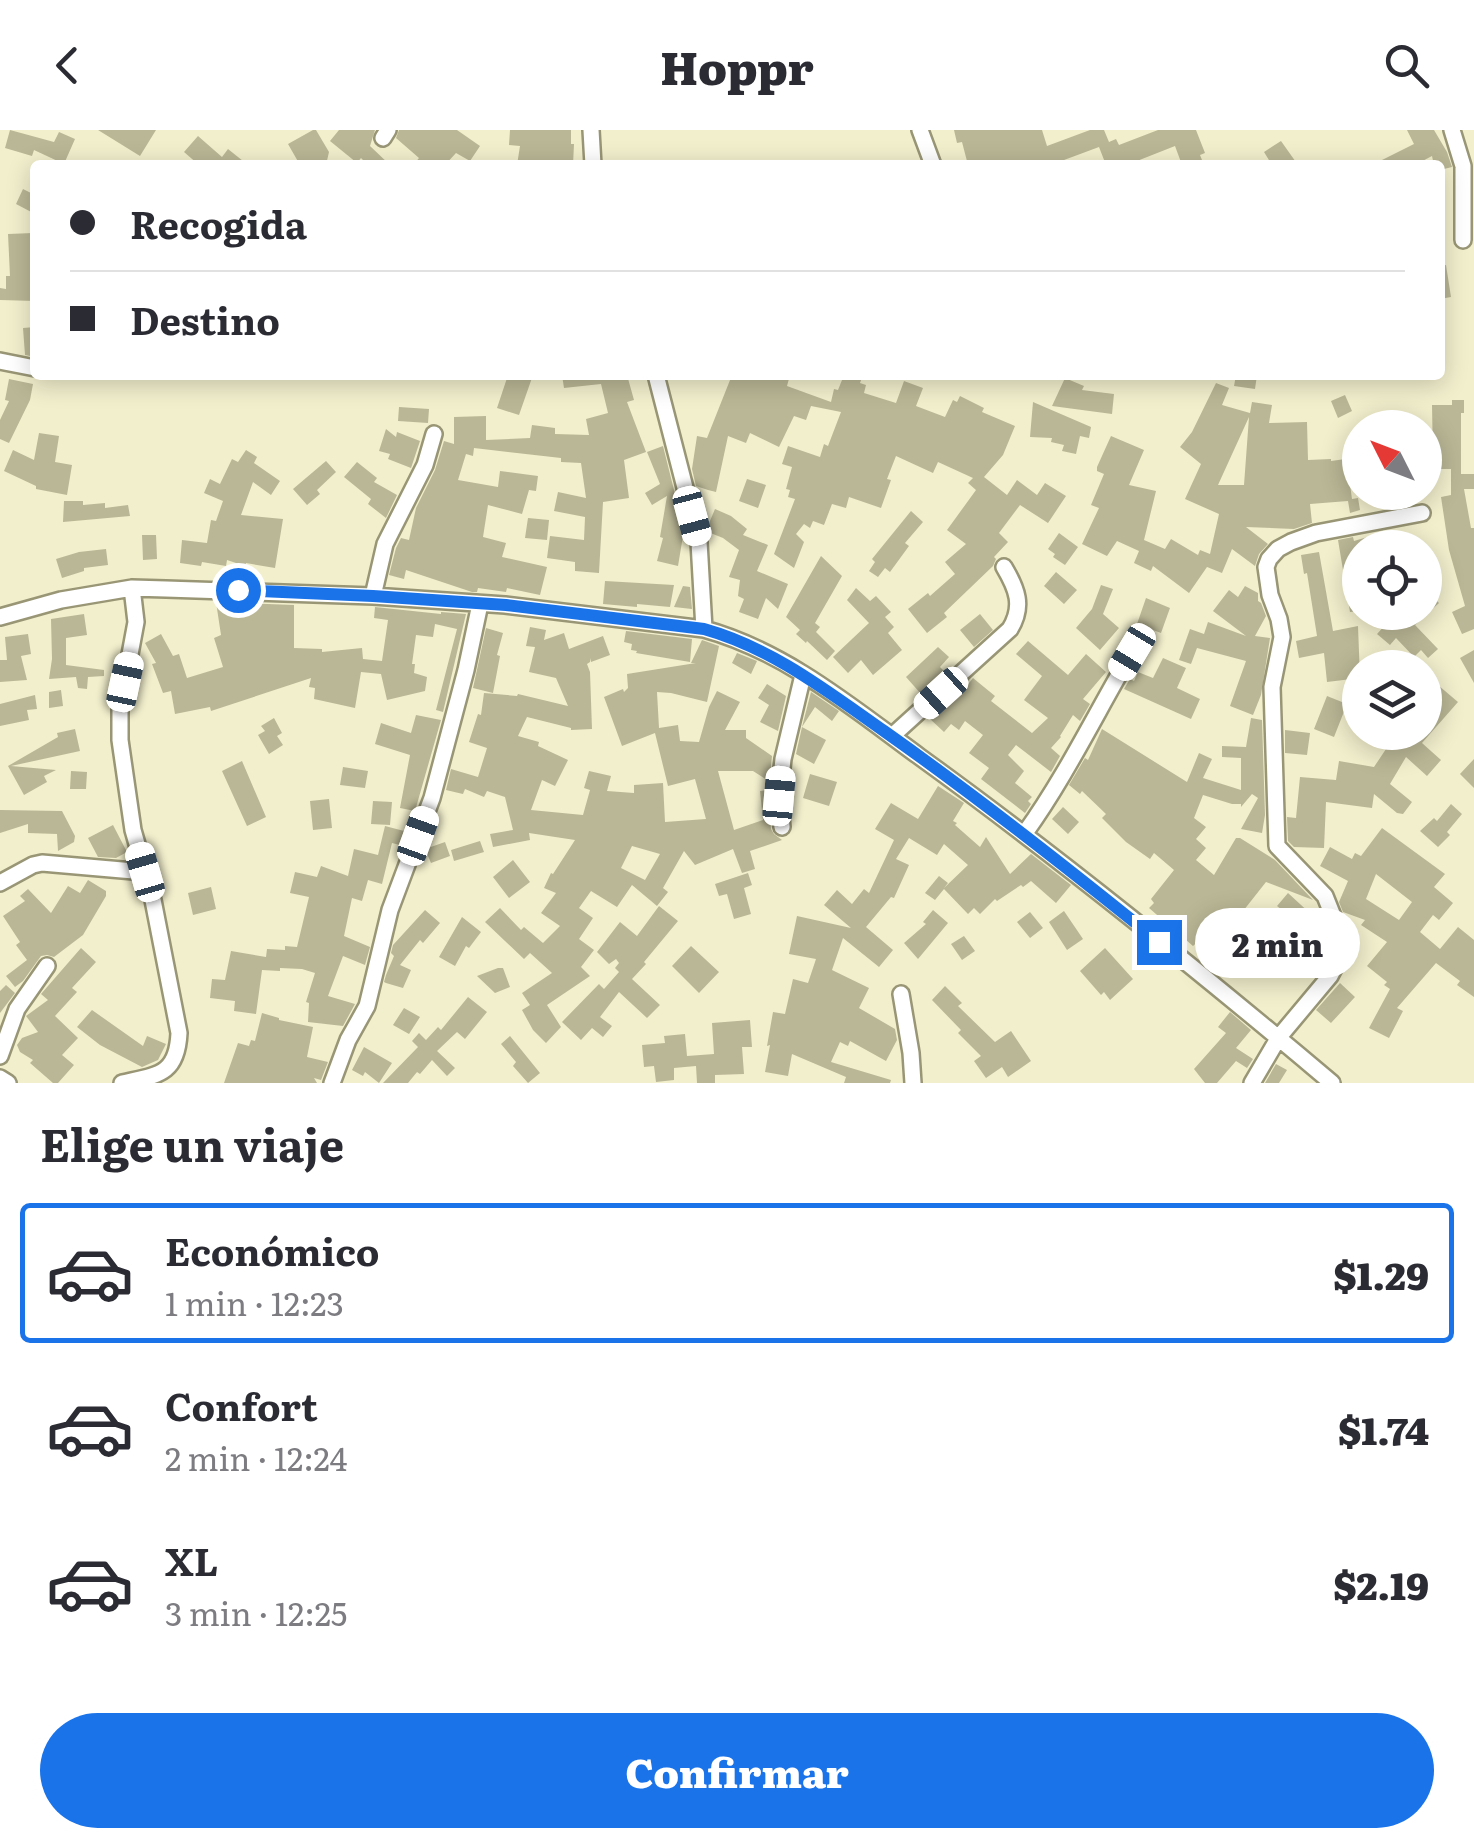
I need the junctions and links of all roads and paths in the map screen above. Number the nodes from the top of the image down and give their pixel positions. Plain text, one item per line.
1 (590, 130) edge
2 (920, 130) edge
3 (1452, 130) edge
4 (593, 160) edge
5 (931, 160) edge
6 (1463, 240) dead end
7 (0, 362) edge
8 (30, 367) edge
9 (658, 380) edge
10 (434, 434) dead end
11 (1422, 513) dead end
12 (1004, 567) dead end
13 (132, 588) junction
14 (373, 596) junction
15 (480, 604) junction
16 (0, 617) edge
17 (704, 629) junction
18 (1132, 652) dead end
19 (804, 674) junction
20 (892, 736) junction
21 (782, 827) dead end
22 (1025, 833) junction
23 (145, 872) junction
24 (0, 884) edge
25 (47, 966) dead end
26 (901, 994) dead end
27 (1279, 1037) junction
28 (0, 1056) edge
29 (0, 1078) edge
30 (8, 1083) edge
31 (122, 1083) edge
32 (332, 1083) edge
33 (912, 1083) edge
34 (1252, 1083) edge
35 (1332, 1083) edge

1 - 4 street
2 - 5 street
3 - 6 street
7 - 8 street
9 - 17 street
10 - 14 street
11 - 27 street
12 - 20 street
13 - 14 street
13 - 16 street
13 - 23 street
14 - 15 street
15 - 17 street
15 - 32 street
17 - 19 street
18 - 22 street
19 - 20 street
19 - 21 street
20 - 22 street
22 - 27 street
23 - 24 street
23 - 31 street
25 - 28 street
26 - 33 street
27 - 34 street
27 - 35 street
29 - 30 street

